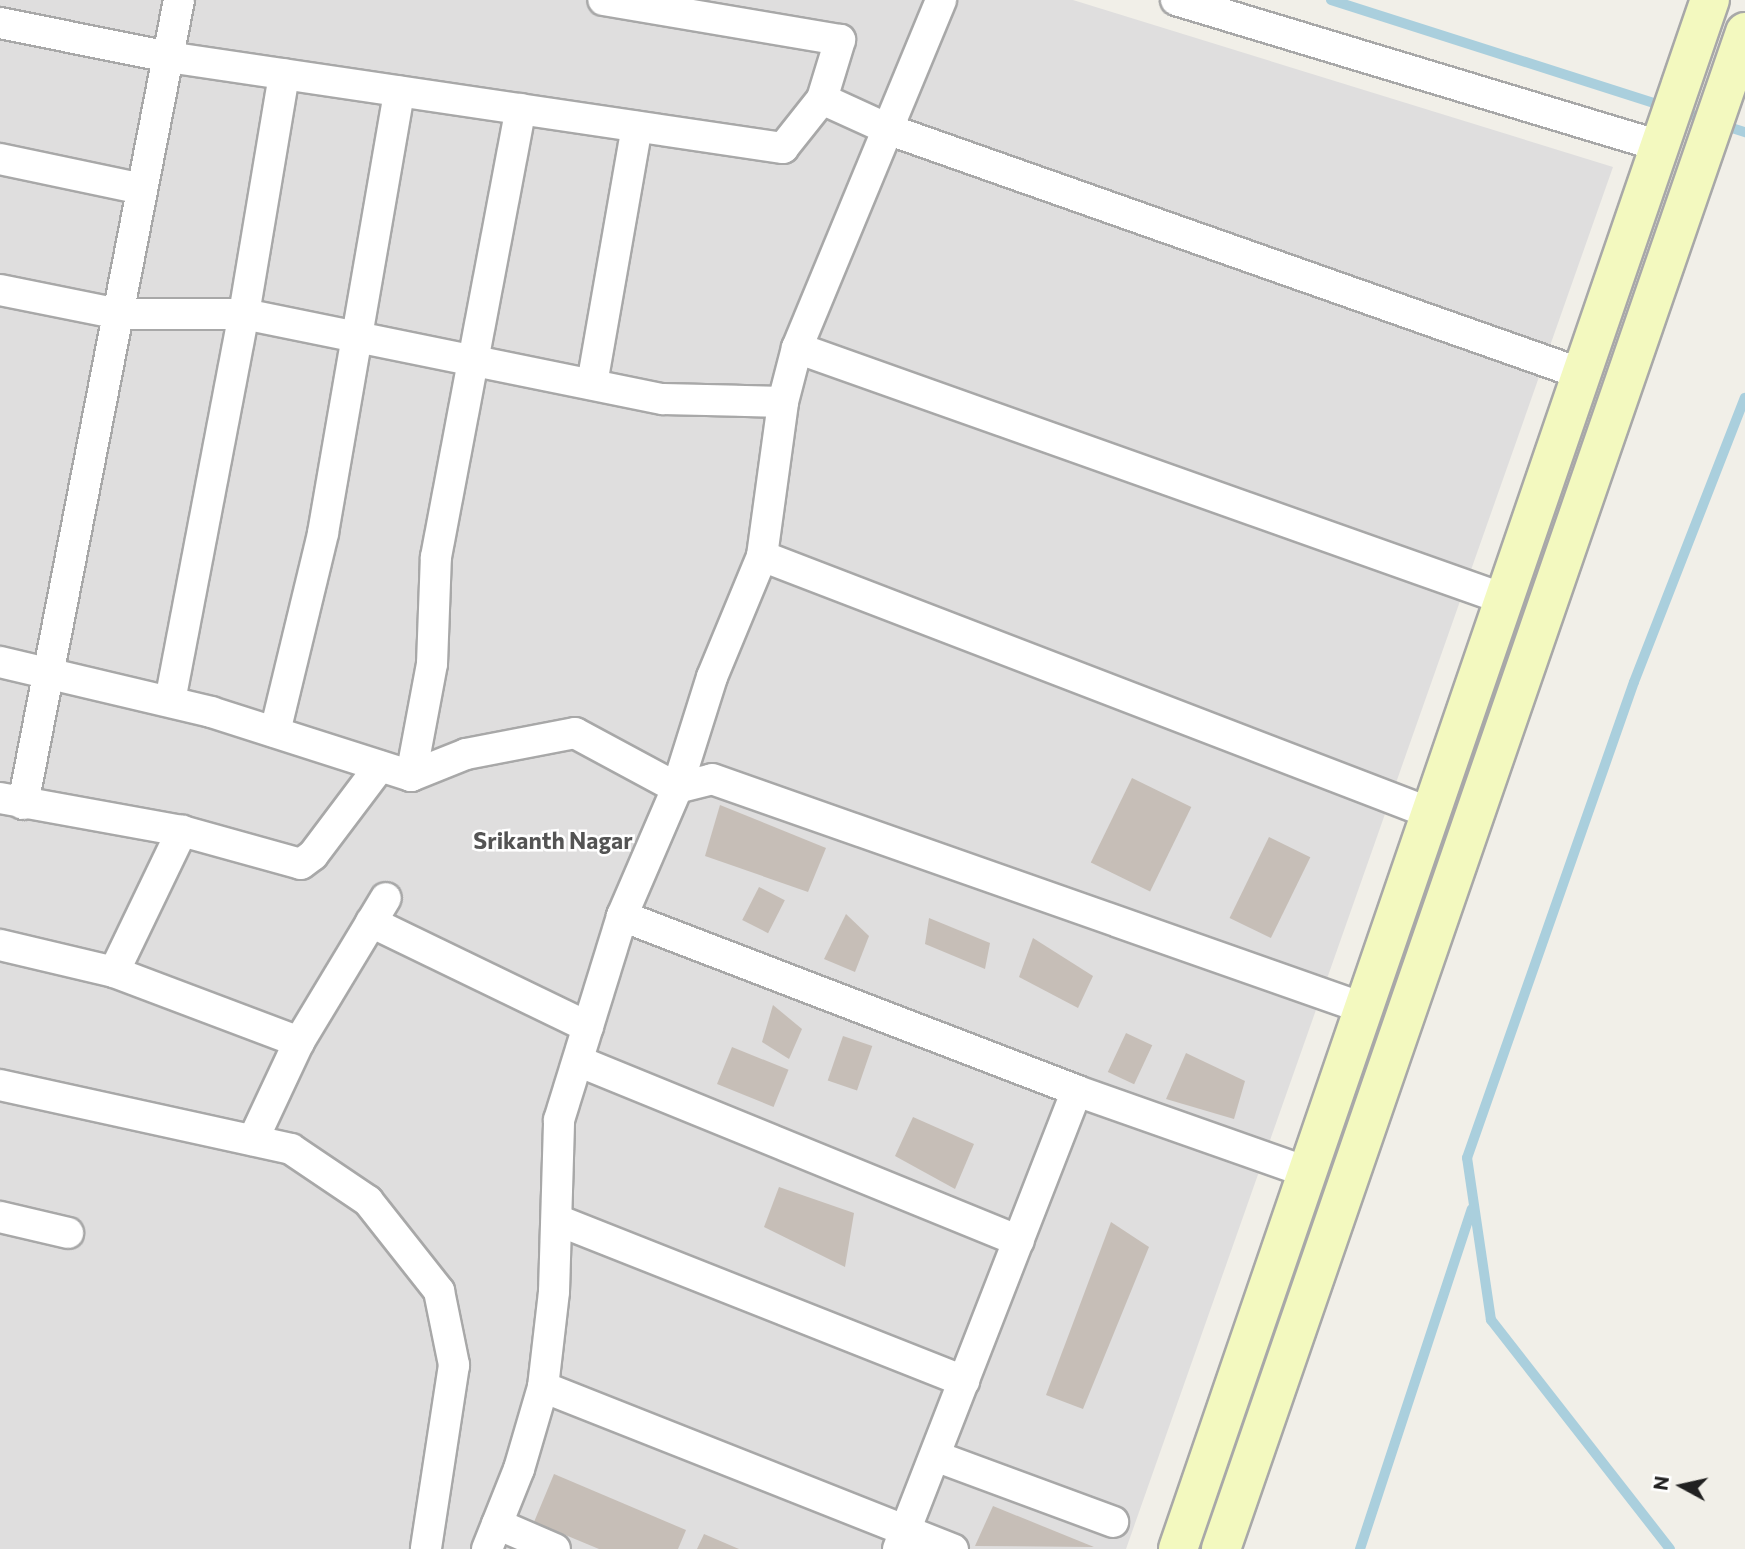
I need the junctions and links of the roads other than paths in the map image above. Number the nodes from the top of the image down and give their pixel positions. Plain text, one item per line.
1 (179, 0) edge
2 (603, 0) edge
3 (941, 0) edge
4 (1176, 0) edge
5 (1710, 0) edge
6 (0, 23) edge
7 (1741, 43) edge
8 (168, 57) junction
9 (284, 74) junction
10 (399, 91) junction
11 (822, 99) junction
12 (521, 109) junction
13 (637, 127) junction
14 (890, 130) junction
15 (1660, 146) junction
16 (0, 159) edge
17 (142, 189) junction
18 (1, 294) edge
19 (119, 314) junction
20 (244, 314) junction
21 (354, 336) junction
22 (797, 348) junction
23 (474, 361) junction
24 (1582, 374) junction
25 (1624, 383) junction
26 (592, 384) junction
27 (783, 402) junction
28 (762, 556) junction
29 (1504, 599) junction
30 (0, 662) edge
31 (49, 671) junction
32 (170, 701) junction
33 (275, 732) junction
34 (380, 766) junction
35 (411, 776) junction
36 (677, 788) junction
37 (12, 801) edge
38 (1430, 813) junction
39 (182, 831) junction
40 (622, 916) junction
41 (0, 945) edge
42 (114, 972) junction
43 (1363, 1008) junction
44 (588, 1027) junction
45 (299, 1042) junction
46 (578, 1061) junction
47 (0, 1085) edge
48 (1077, 1091) junction
49 (253, 1140) junction
50 (1307, 1172) junction
51 (0, 1217) edge
52 (556, 1220) junction
53 (68, 1233) dead end
54 (1019, 1241) junction
55 (964, 1381) junction
56 (543, 1387) junction
57 (935, 1456) junction
58 (1113, 1522) dead end
59 (492, 1537) edge
60 (902, 1539) edge
61 (426, 1549) edge
62 (555, 1549) edge
63 (953, 1549) edge
64 (1178, 1549) edge
65 (1221, 1549) edge

1 - 8 street
2 - 11 street
3 - 14 street
4 - 15 street
5 - 15 street
6 - 8 street
7 - 25 street
8 - 9 street
8 - 17 street
9 - 10 street
9 - 20 street
10 - 12 street
10 - 21 street
11 - 13 street
11 - 14 street
12 - 13 street
12 - 23 street
13 - 26 street
14 - 22 street
14 - 24 street
15 - 24 street
16 - 17 street
17 - 19 street
18 - 19 street
19 - 20 street
19 - 31 street
20 - 21 street
20 - 32 street
21 - 23 street
21 - 33 street
22 - 27 street
22 - 29 street
23 - 26 street
23 - 35 street
24 - 25 street
24 - 29 street
25 - 65 street
26 - 27 street
27 - 28 street
28 - 36 street
28 - 38 street
29 - 38 street
30 - 31 street
31 - 32 street
31 - 37 street
32 - 33 street
33 - 34 street
34 - 35 street
34 - 39 street
35 - 36 street
36 - 40 street
36 - 43 street
37 - 39 street
38 - 43 street
39 - 42 street
40 - 44 street
40 - 48 street
41 - 42 street
42 - 45 street
43 - 50 street
44 - 45 street
44 - 46 street
45 - 49 street
46 - 52 street
46 - 54 street
47 - 49 street
48 - 50 street
48 - 54 street
49 - 61 street
50 - 64 street
51 - 53 street
52 - 55 street
52 - 56 street
54 - 55 street
55 - 57 street
56 - 59 street
56 - 60 street
57 - 58 street
57 - 60 street
59 - 62 street
60 - 63 street

